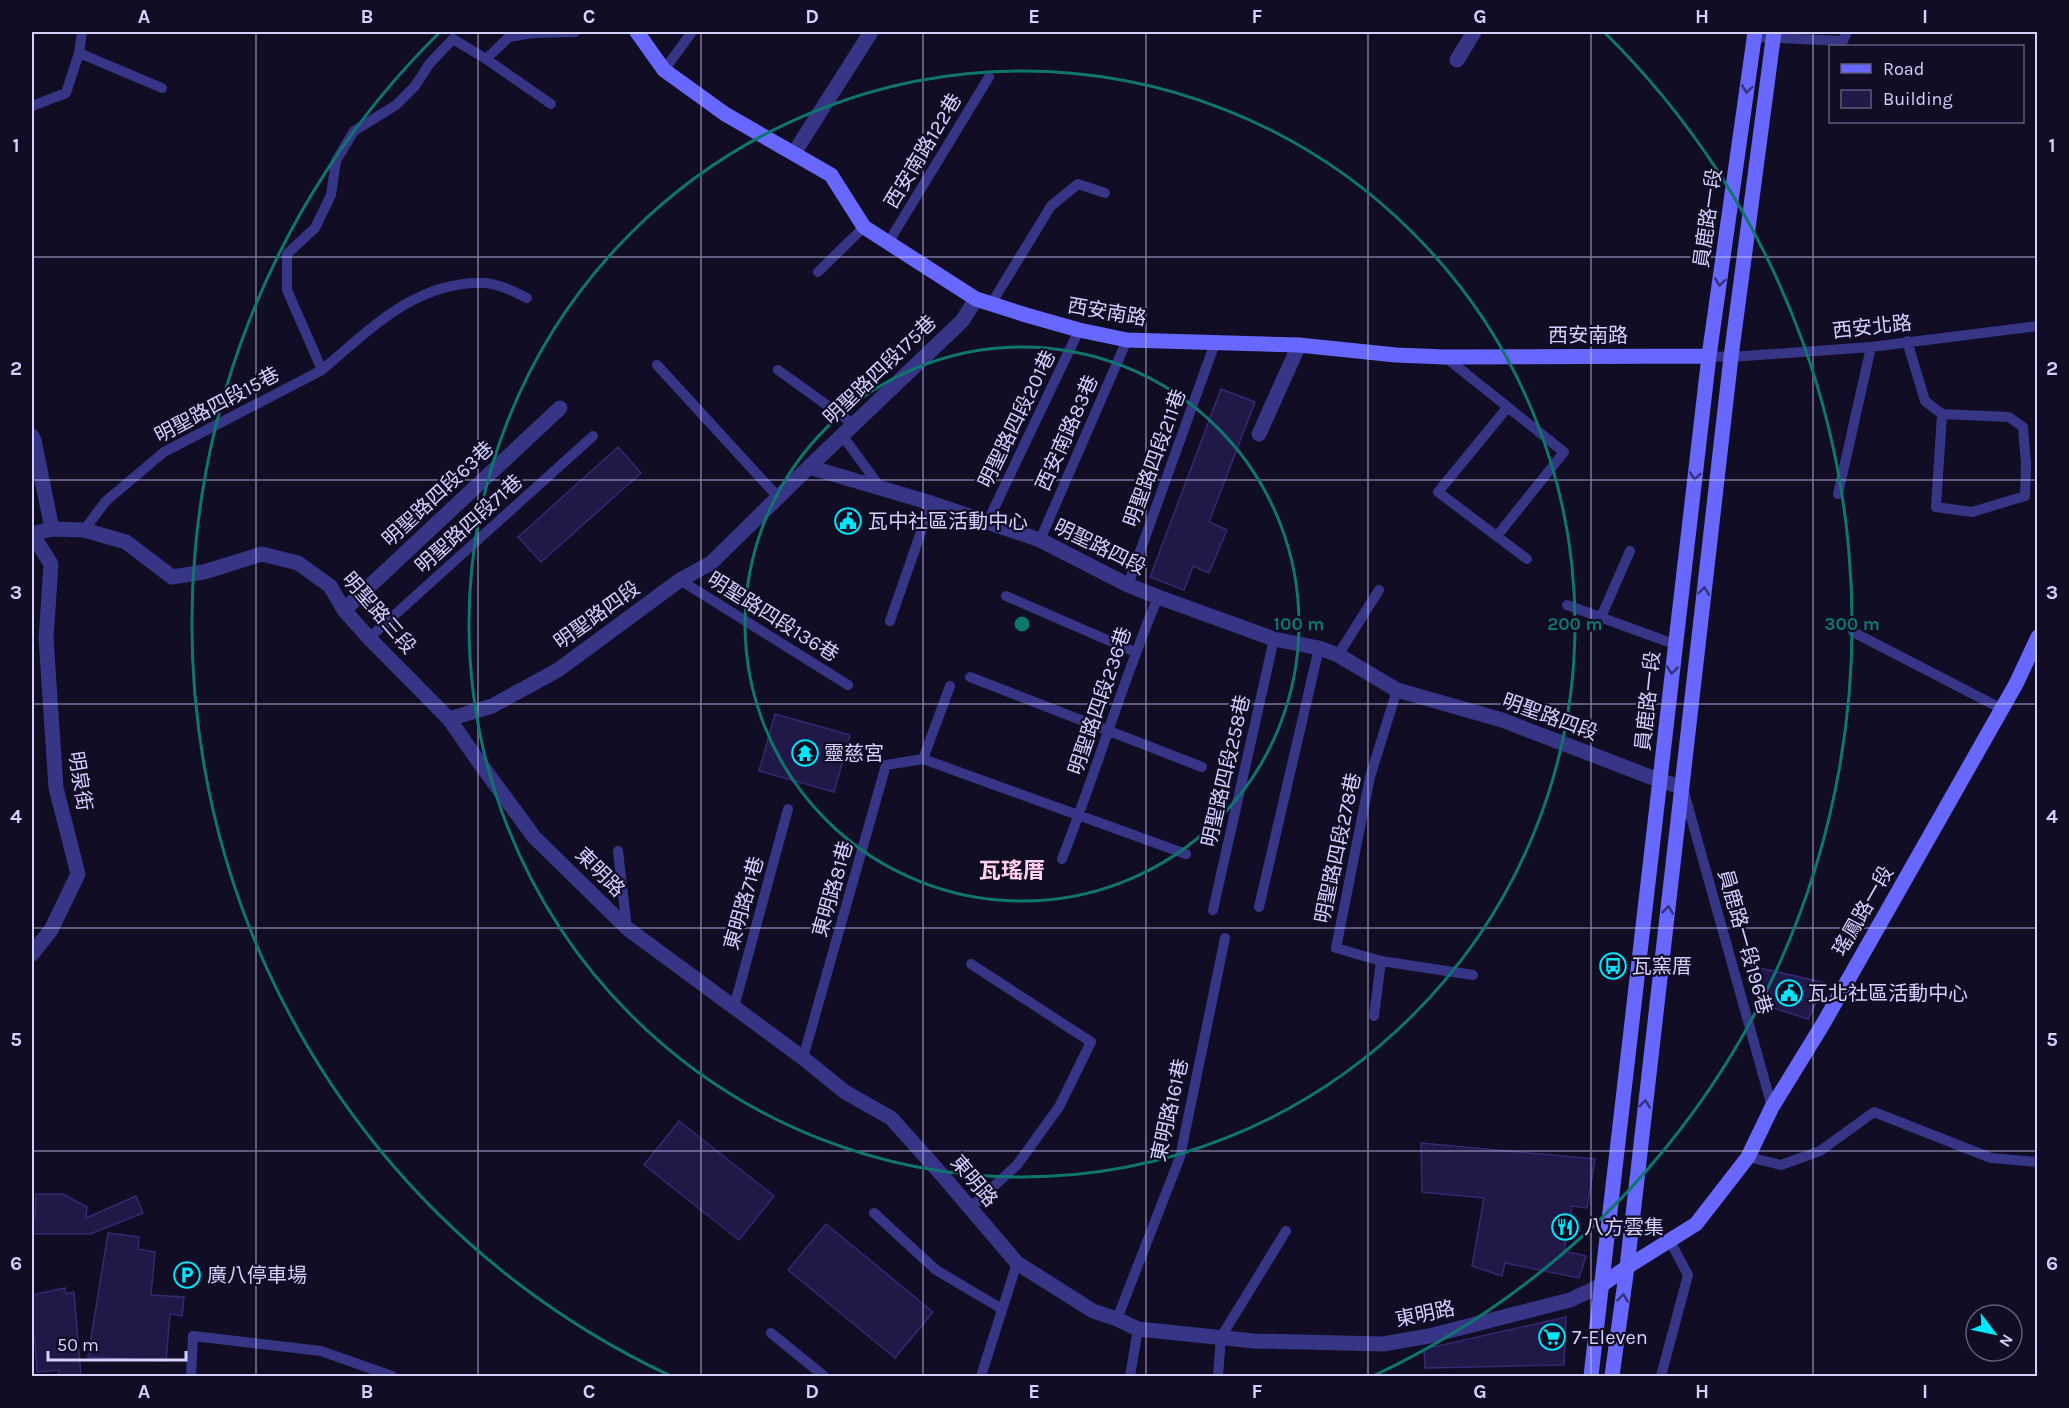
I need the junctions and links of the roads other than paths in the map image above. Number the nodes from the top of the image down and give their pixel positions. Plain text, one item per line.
1 (82, 32) edge
2 (532, 32) edge
3 (574, 32) edge
4 (637, 32) edge
5 (692, 32) edge
6 (871, 32) edge
7 (1474, 32) edge
8 (1847, 32) edge
9 (1755, 34) edge
10 (1774, 34) edge
11 (79, 53) junction
12 (486, 59) junction
13 (1457, 60) dead end
14 (664, 70) junction
15 (989, 77) dead end
16 (162, 88) dead end
17 (551, 104) dead end
18 (37, 105) edge
19 (794, 153) junction
20 (1105, 193) dead end
21 (864, 227) junction
22 (888, 243) junction
23 (818, 272) dead end
24 (527, 298) dead end
25 (983, 302) junction
26 (2037, 326) edge
27 (1079, 330) junction
28 (1128, 340) junction
29 (1907, 341) junction
30 (1215, 343) junction
31 (1299, 345) junction
32 (1871, 347) junction
33 (1709, 356) junction
34 (1444, 357) junction
35 (1731, 357) junction
36 (657, 365) dead end
37 (321, 370) junction
38 (778, 370) dead end
39 (560, 408) dead end
40 (1508, 408) junction
41 (1942, 414) junction
42 (848, 430) junction
43 (1259, 434) dead end
44 (32, 436) edge
45 (593, 436) dead end
46 (809, 467) junction
47 (880, 487) junction
48 (1838, 494) dead end
49 (778, 497) junction
50 (931, 503) junction
51 (987, 523) junction
52 (52, 529) junction
53 (84, 530) junction
54 (32, 534) edge
55 (1497, 536) junction
56 (1040, 540) junction
57 (1630, 551) dead end
58 (1527, 559) dead end
59 (680, 580) junction
60 (1128, 585) junction
61 (1379, 590) dead end
62 (1006, 596) dead end
63 (1158, 597) junction
64 (1567, 604) dead end
65 (344, 610) junction
66 (1601, 617) junction
67 (890, 621) dead end
68 (1853, 632) dead end
69 (2037, 637) edge
70 (369, 638) junction
71 (1274, 639) junction
72 (1674, 644) junction
73 (1319, 648) junction
74 (1135, 652) junction
75 (1338, 655) junction
76 (970, 677) dead end
77 (848, 685) dead end
78 (950, 686) dead end
79 (1397, 690) junction
80 (2002, 709) junction
81 (450, 719) junction
82 (1108, 730) junction
83 (923, 759) junction
84 (1202, 766) dead end
85 (1661, 781) junction
86 (1682, 787) junction
87 (788, 810) dead end
88 (1079, 817) junction
89 (618, 850) dead end
90 (1186, 854) dead end
91 (1062, 859) dead end
92 (1259, 907) dead end
93 (1213, 910) dead end
94 (627, 929) junction
95 (1225, 938) dead end
96 (32, 954) edge
97 (1381, 961) junction
98 (971, 964) dead end
99 (1473, 975) dead end
100 (734, 1007) junction
101 (1374, 1016) dead end
102 (803, 1058) junction
103 (1772, 1107) junction
104 (1748, 1157) junction
105 (2037, 1162) edge
106 (970, 1208) junction
107 (874, 1213) dead end
108 (1286, 1231) dead end
109 (1670, 1241) junction
110 (1017, 1263) junction
111 (1627, 1267) junction
112 (1602, 1286) junction
113 (1002, 1309) junction
114 (1117, 1319) junction
115 (1138, 1329) junction
116 (771, 1333) dead end
117 (1221, 1337) junction
118 (191, 1377) edge
119 (392, 1377) edge
120 (824, 1377) edge
121 (981, 1377) edge
122 (1130, 1377) edge
123 (1218, 1377) edge
124 (1591, 1377) edge
125 (1612, 1377) edge
126 (1661, 1377) edge

1 - 11 lane
2 - 3 lane
2 - 12 lane
4 - 14 main road, 西安南路
5 - 14 lane
6 - 19 street
7 - 13 street
8 - 10 lane
9 - 10 lane
9 -> 33 main road, 員鹿路一段
10 - 35 main road, 員鹿路一段
11 - 16 lane
11 - 18 lane
12 - 17 lane
12 - 37 lane
14 - 19 main road, 西安南路
15 - 22 lane, 西安南路122巷
19 - 21 main road, 西安南路
20 - 25 lane
21 - 22 main road, 西安南路
21 - 23 lane
22 - 25 main road, 西安南路
24 - 37 lane, 明聖路四段15巷
25 - 27 main road, 西安南路
25 - 42 street, 明聖路四段175巷
26 - 29 lane, 西安北路
27 - 28 main road, 西安南路
27 - 51 lane, 明聖路四段201巷
28 - 30 main road, 西安南路
28 - 56 lane, 西安南路83巷
29 - 32 lane, 西安北路
29 - 41 lane
30 - 31 main road, 西安南路
30 - 60 lane, 明聖路四段211巷
31 - 34 main road, 西安南路
31 - 43 street
32 - 35 lane, 西安北路
32 - 48 lane
33 - 34 main road, 西安南路
33 - 35 lane, 西安北路
33 -> 72 main road, 員鹿路一段
34 - 40 lane
86 -> 35 main road, 員鹿路一段
36 - 49 lane
37 - 53 lane, 明聖路四段15巷
38 - 42 lane
39 - 65 street, 明聖路四段63巷
40 - 55 lane
40 - 55 lane
41 - 41 lane
42 - 46 street, 明聖路四段175巷
42 - 47 lane
44 - 52 street
45 - 70 lane, 明聖路四段71巷
46 - 47 street, 明聖路四段
46 - 49 street, 明聖路四段
47 - 50 street, 明聖路四段
49 - 59 street, 明聖路四段
50 - 51 street, 明聖路四段
50 - 67 lane
51 - 56 street, 明聖路四段
52 - 53 street, 明聖路三段
52 - 54 street, 明聖路三段
53 - 65 street, 明聖路三段
54 - 96 street, 明泉街
55 - 58 lane
56 - 60 street, 明聖路四段
57 - 66 lane
59 - 77 lane, 明聖路四段136巷
59 - 81 street, 明聖路四段
60 - 63 street, 明聖路四段
61 - 75 lane
62 - 74 lane
63 - 71 street, 明聖路四段
63 - 74 lane, 明聖路四段236巷
64 - 66 lane
65 - 70 street, 明聖路三段
66 - 72 lane
68 - 80 lane
69 - 80 main road, 瑤鳳路一段
70 - 81 street, 明聖路三段
71 - 73 street, 明聖路四段
71 - 93 lane, 明聖路四段258巷
72 -> 85 main road, 員鹿路一段
73 - 75 street, 明聖路四段
73 - 92 lane
74 - 82 lane, 明聖路四段236巷
75 - 79 street, 明聖路四段
76 - 82 lane
78 - 83 lane
79 - 85 street, 明聖路四段
79 - 97 lane, 明聖路四段278巷
80 - 103 main road, 瑤鳳路一段
81 - 94 street, 東明路
82 - 84 lane
82 - 88 lane, 明聖路四段236巷
83 - 88 lane
83 - 102 lane, 東明路81巷
85 - 86 street, 明聖路四段
85 - 112 main road, 員鹿路一段
86 - 103 lane, 員鹿路一段196巷
111 -> 86 main road, 員鹿路一段
87 - 100 lane, 東明路71巷
88 - 90 lane
88 - 91 lane, 明聖路四段236巷
89 - 94 lane
94 - 100 street, 東明路
95 - 114 lane, 東明路161巷
97 - 99 lane, 明聖路四段278巷
97 - 101 lane
98 - 106 lane
100 - 102 street, 東明路
102 - 106 street, 東明路
103 - 104 main road, 瑤鳳路一段
104 - 105 lane
104 - 109 main road, 瑤鳳路一段
106 - 110 street, 東明路
107 - 113 lane
108 - 117 lane
109 - 111 main road, 瑤鳳路一段
109 - 126 lane
110 - 113 lane
110 - 114 street, 東明路
111 - 112 main road, 瑤鳳路一段
125 -> 111 main road, 員鹿路一段
112 - 117 street, 東明路
112 - 124 main road, 員鹿路一段
113 - 121 lane
114 - 115 street, 東明路
115 - 117 street, 東明路
115 - 122 lane
116 - 120 lane
117 - 123 lane
118 - 119 lane

